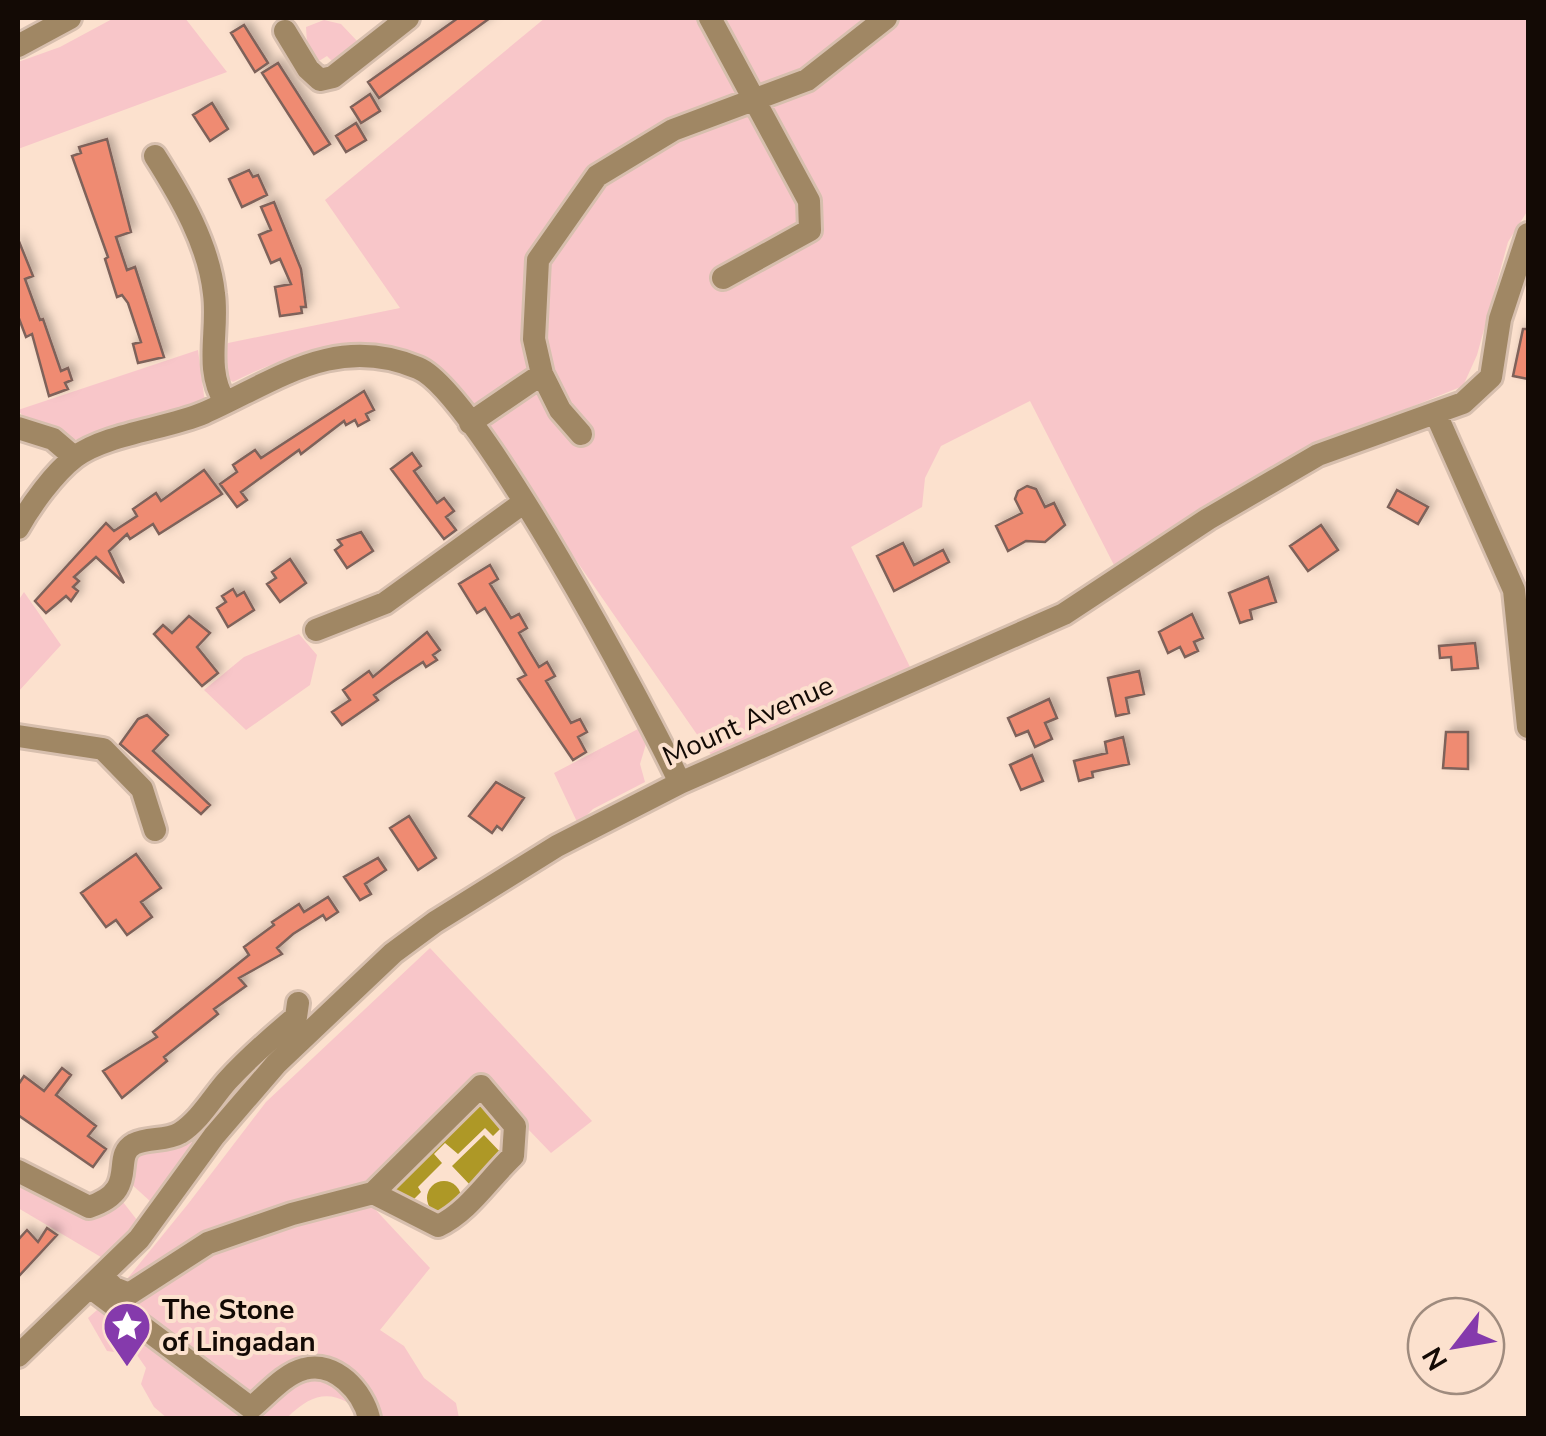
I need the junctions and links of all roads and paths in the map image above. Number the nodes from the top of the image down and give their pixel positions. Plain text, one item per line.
1 (70, 18) edge
2 (408, 18) edge
3 (710, 18) edge
4 (886, 18) edge
5 (285, 31) dead end
6 (18, 46) edge
7 (754, 101) junction
8 (155, 156) dead end
9 (1528, 234) edge
10 (723, 278) dead end
11 (542, 374) junction
12 (226, 402) junction
13 (1436, 414) junction
14 (470, 423) junction
15 (18, 428) edge
16 (581, 434) dead end
17 (74, 457) junction
18 (524, 502) junction
19 (18, 528) edge
20 (316, 630) dead end
21 (1528, 727) edge
22 (18, 736) edge
23 (680, 784) junction
24 (155, 830) dead end
25 (298, 1003) dead end
26 (18, 1171) edge
27 (120, 1190) junction
28 (373, 1193) junction
29 (156, 1215) junction
30 (97, 1282) junction
31 (18, 1356) edge
32 (369, 1418) edge

1 - 6 street
2 - 5 street
3 - 7 street
4 - 7 street
7 - 10 street
7 - 11 street
8 - 12 street
9 - 13 street, Mount Avenue
11 - 14 street
11 - 16 street
12 - 14 street
12 - 17 street
13 - 21 street
13 - 23 street, Mount Avenue
14 - 18 street
15 - 17 street
17 - 19 street
18 - 20 street
18 - 23 street
22 - 24 street
23 - 29 street, Mount Avenue
25 - 27 street
26 - 27 street
27 - 29 street
28 - 28 street
28 - 30 street
29 - 30 street, Mount Avenue
30 - 31 street, Mount Avenue
30 - 32 street

